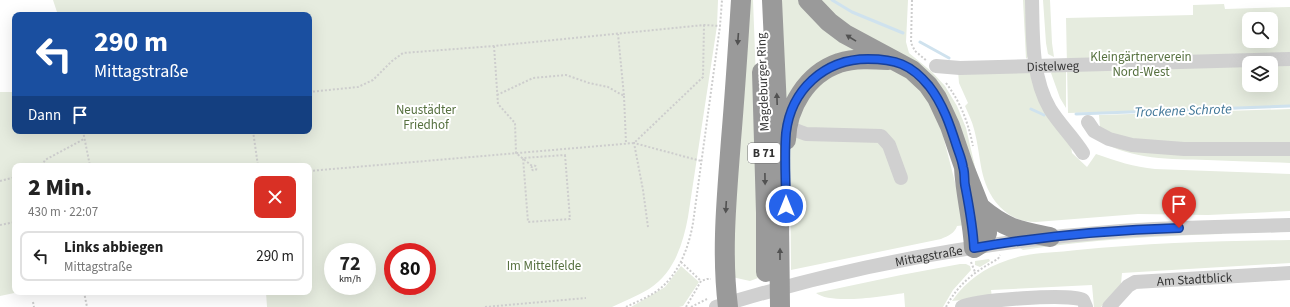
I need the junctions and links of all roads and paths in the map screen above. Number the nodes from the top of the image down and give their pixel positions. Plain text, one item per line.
1 (722, 0) edge
2 (741, 0) edge
3 (759, 0) edge
4 (772, 0) edge
5 (808, 0) edge
6 (912, 0) edge
7 (1032, 0) edge
8 (704, 25) junction
9 (720, 26) junction
10 (618, 34) junction
11 (494, 46) junction
12 (1290, 59) edge
13 (898, 62) junction
14 (936, 66) joint
15 (1035, 66) junction
16 (312, 92) edge
17 (497, 95) junction
18 (624, 96) junction
19 (1088, 122) dead end
20 (788, 127) junction
21 (83, 134) edge
22 (253, 134) edge
23 (84, 139) junction
24 (626, 143) junction
25 (634, 143) junction
26 (1290, 149) edge
27 (516, 152) junction
28 (1083, 153) dead end
29 (523, 158) junction
30 (702, 161) junction
31 (44, 163) edge
32 (89, 163) edge
33 (257, 163) edge
34 (532, 166) dead end
35 (964, 167) junction
36 (312, 171) edge
37 (12, 178) edge
38 (901, 178) dead end
39 (0, 181) edge
40 (981, 208) junction
41 (780, 222) junction
42 (12, 223) edge
43 (0, 225) edge
44 (1290, 225) edge
45 (648, 227) dead end
46 (1050, 237) junction
47 (974, 255) junction
48 (993, 256) dead end
49 (681, 262) junction
50 (975, 272) junction
51 (1290, 273) edge
52 (701, 281) junction
53 (714, 281) dead end
54 (85, 295) edge
55 (586, 298) dead end
56 (33, 302) dead end
57 (758, 302) edge
58 (721, 304) edge
59 (34, 307) edge
60 (87, 307) edge
61 (485, 307) edge
62 (626, 307) edge
63 (686, 307) edge
64 (691, 307) edge
65 (780, 307) edge
66 (946, 307) edge
67 (962, 307) edge
68 (1086, 307) edge
69 (1109, 307) edge

1 - 9 path
2 -> 58 highway
3 -> 57 highway, Magdeburger Ring / B 71
41 -> 4 highway, Magdeburger Ring / B 71
13 -> 5 highway
6 - 14 path
7 - 15 street
8 - 9 path
8 - 10 path
8 - 25 path
9 - 30 path
10 - 11 path
10 - 18 path
11 - 16 path
11 - 17 path
12 - 15 street, Distelweg
13 - 20 highway
13 - 35 highway
14 - 15 street, Distelweg
15 - 28 street
17 - 18 path
17 - 27 path
18 - 24 path
19 - 26 street
20 - 38 street
20 - 41 highway
21 - 23 path
22 - 33 path
23 - 31 path
23 - 32 path
24 - 25 path
24 - 27 path
25 - 30 path
25 - 45 path
27 - 29 path
27 - 36 path
29 - 29 path
29 - 34 path
30 - 49 path
35 - 40 highway
35 - 47 highway
37 - 39 path
40 - 46 highway
40 - 47 highway
65 -> 41 highway, Magdeburger Ring / B 71
42 - 43 path
44 - 46 street, Mittagstraße
46 - 47 street, Mittagstraße
47 - 50 path
47 - 57 street, Mittagstraße
48 - 50 path
49 - 52 path
49 - 62 path
50 - 66 path
51 - 69 street, Am Stadtblick
52 - 53 path
52 - 63 path
54 - 60 path
55 - 61 path
56 - 59 path
57 - 58 street, Mittagstraße
58 - 64 path
67 - 68 street

